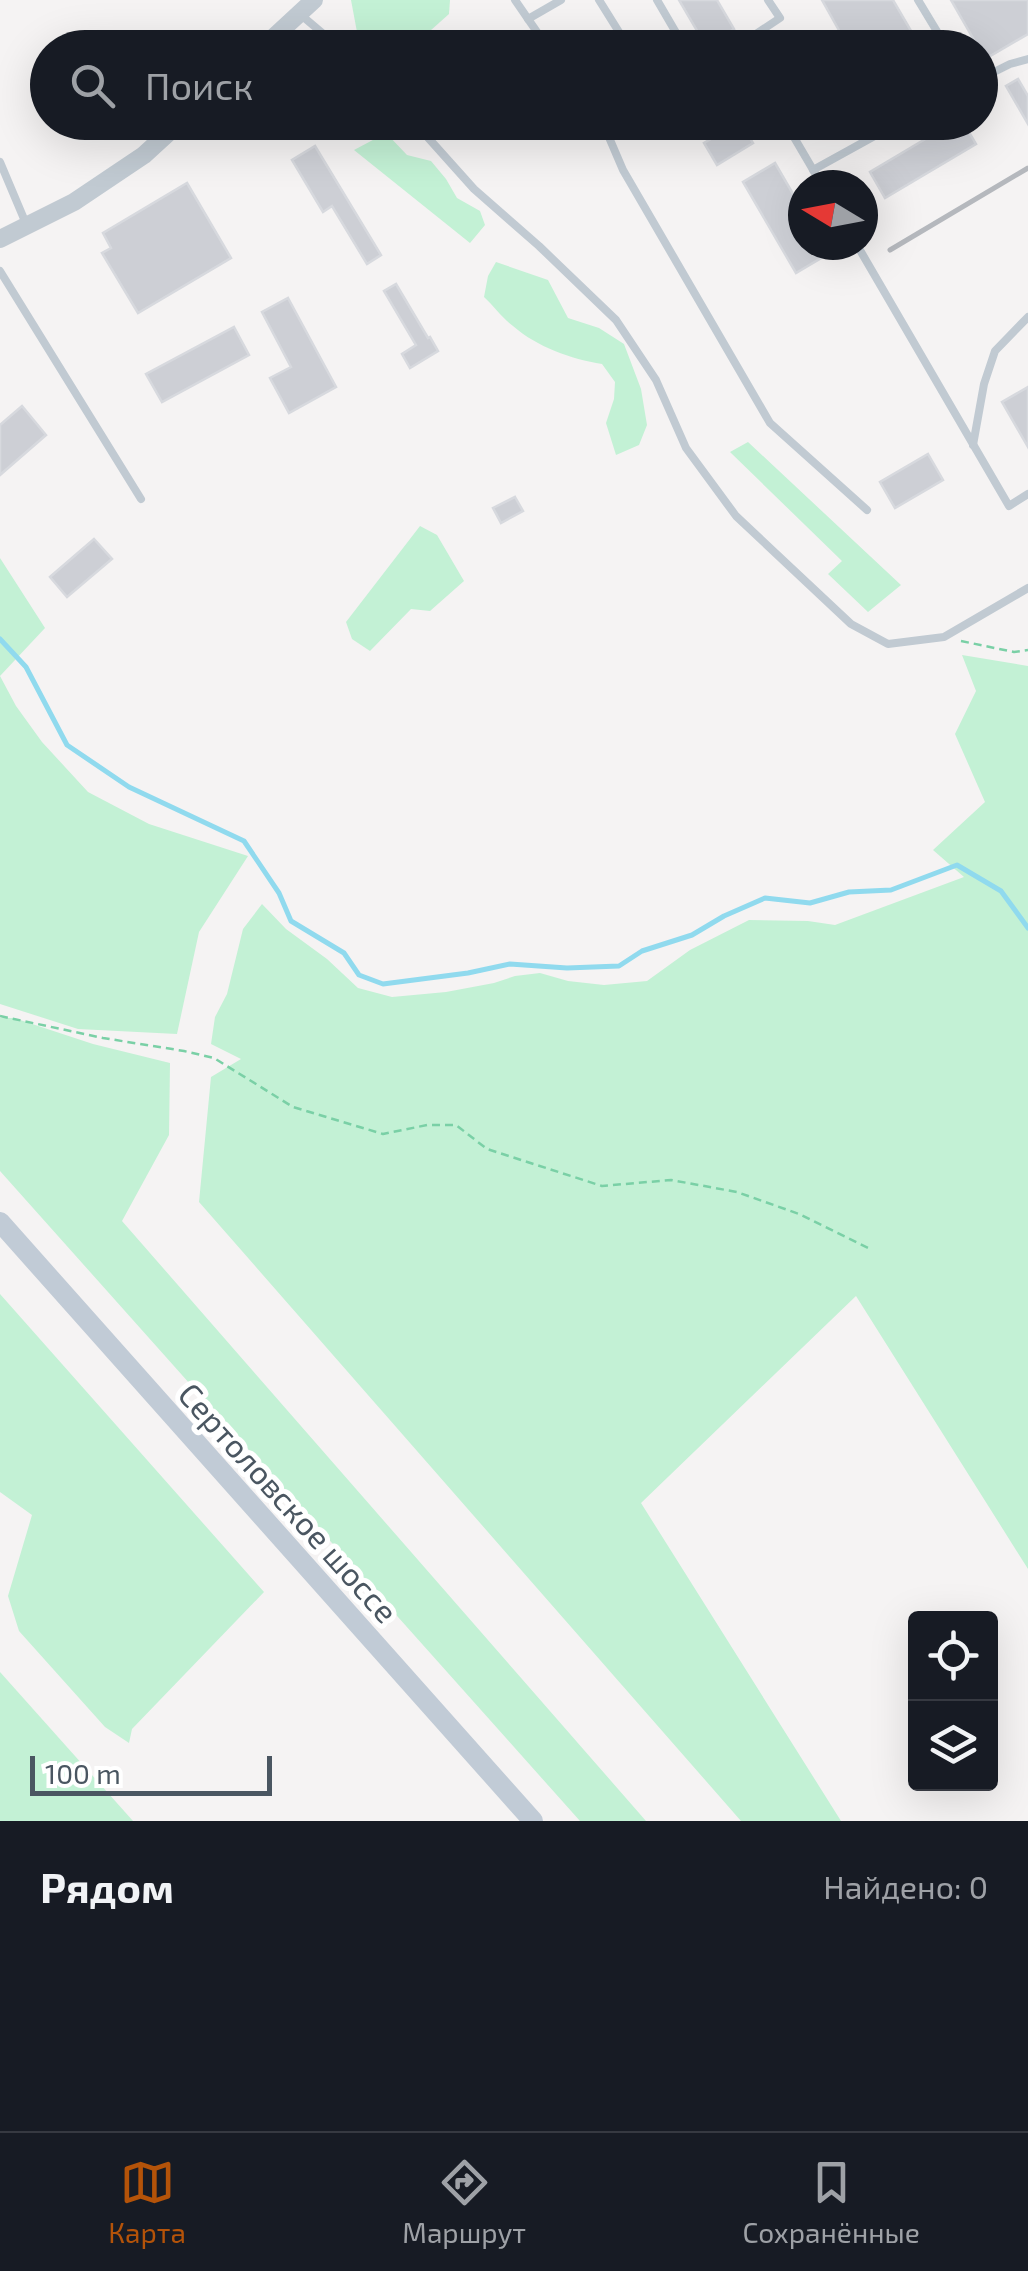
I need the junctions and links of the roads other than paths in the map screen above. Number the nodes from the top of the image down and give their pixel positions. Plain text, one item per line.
1 (314, 0) edge
2 (516, 0) edge
3 (561, 0) edge
4 (599, 0) edge
5 (657, 0) edge
6 (768, 0) edge
7 (918, 0) edge
8 (300, 14) junction
9 (528, 19) junction
10 (282, 30) edge
11 (319, 30) edge
12 (536, 30) edge
13 (617, 30) edge
14 (674, 30) edge
15 (763, 30) edge
16 (936, 30) edge
17 (1028, 59) edge
18 (998, 70) edge
19 (160, 140) edge
20 (430, 140) edge
21 (610, 140) edge
22 (796, 140) edge
23 (867, 140) edge
24 (0, 162) edge
25 (813, 170) joint
26 (27, 226) junction
27 (0, 239) edge
28 (866, 260) edge
29 (0, 272) edge
30 (1028, 317) edge
31 (974, 444) junction
32 (1028, 494) edge
33 (141, 499) dead end
34 (868, 510) dead end
35 (1028, 588) edge
36 (0, 1222) edge
37 (533, 1821) edge

1 - 8 street
2 - 9 lane
3 - 9 lane
4 - 13 lane
5 - 14 lane
6 - 15 lane
7 - 16 lane
8 - 10 street
8 - 11 lane
9 - 12 lane
17 - 18 lane
19 - 26 street
20 - 35 lane
21 - 34 lane
22 - 25 lane
23 - 25 lane
24 - 26 lane
26 - 27 street
28 - 31 lane
29 - 33 lane
30 - 31 lane
31 - 32 lane
36 - 37 main road, Сертоловское шоссе

